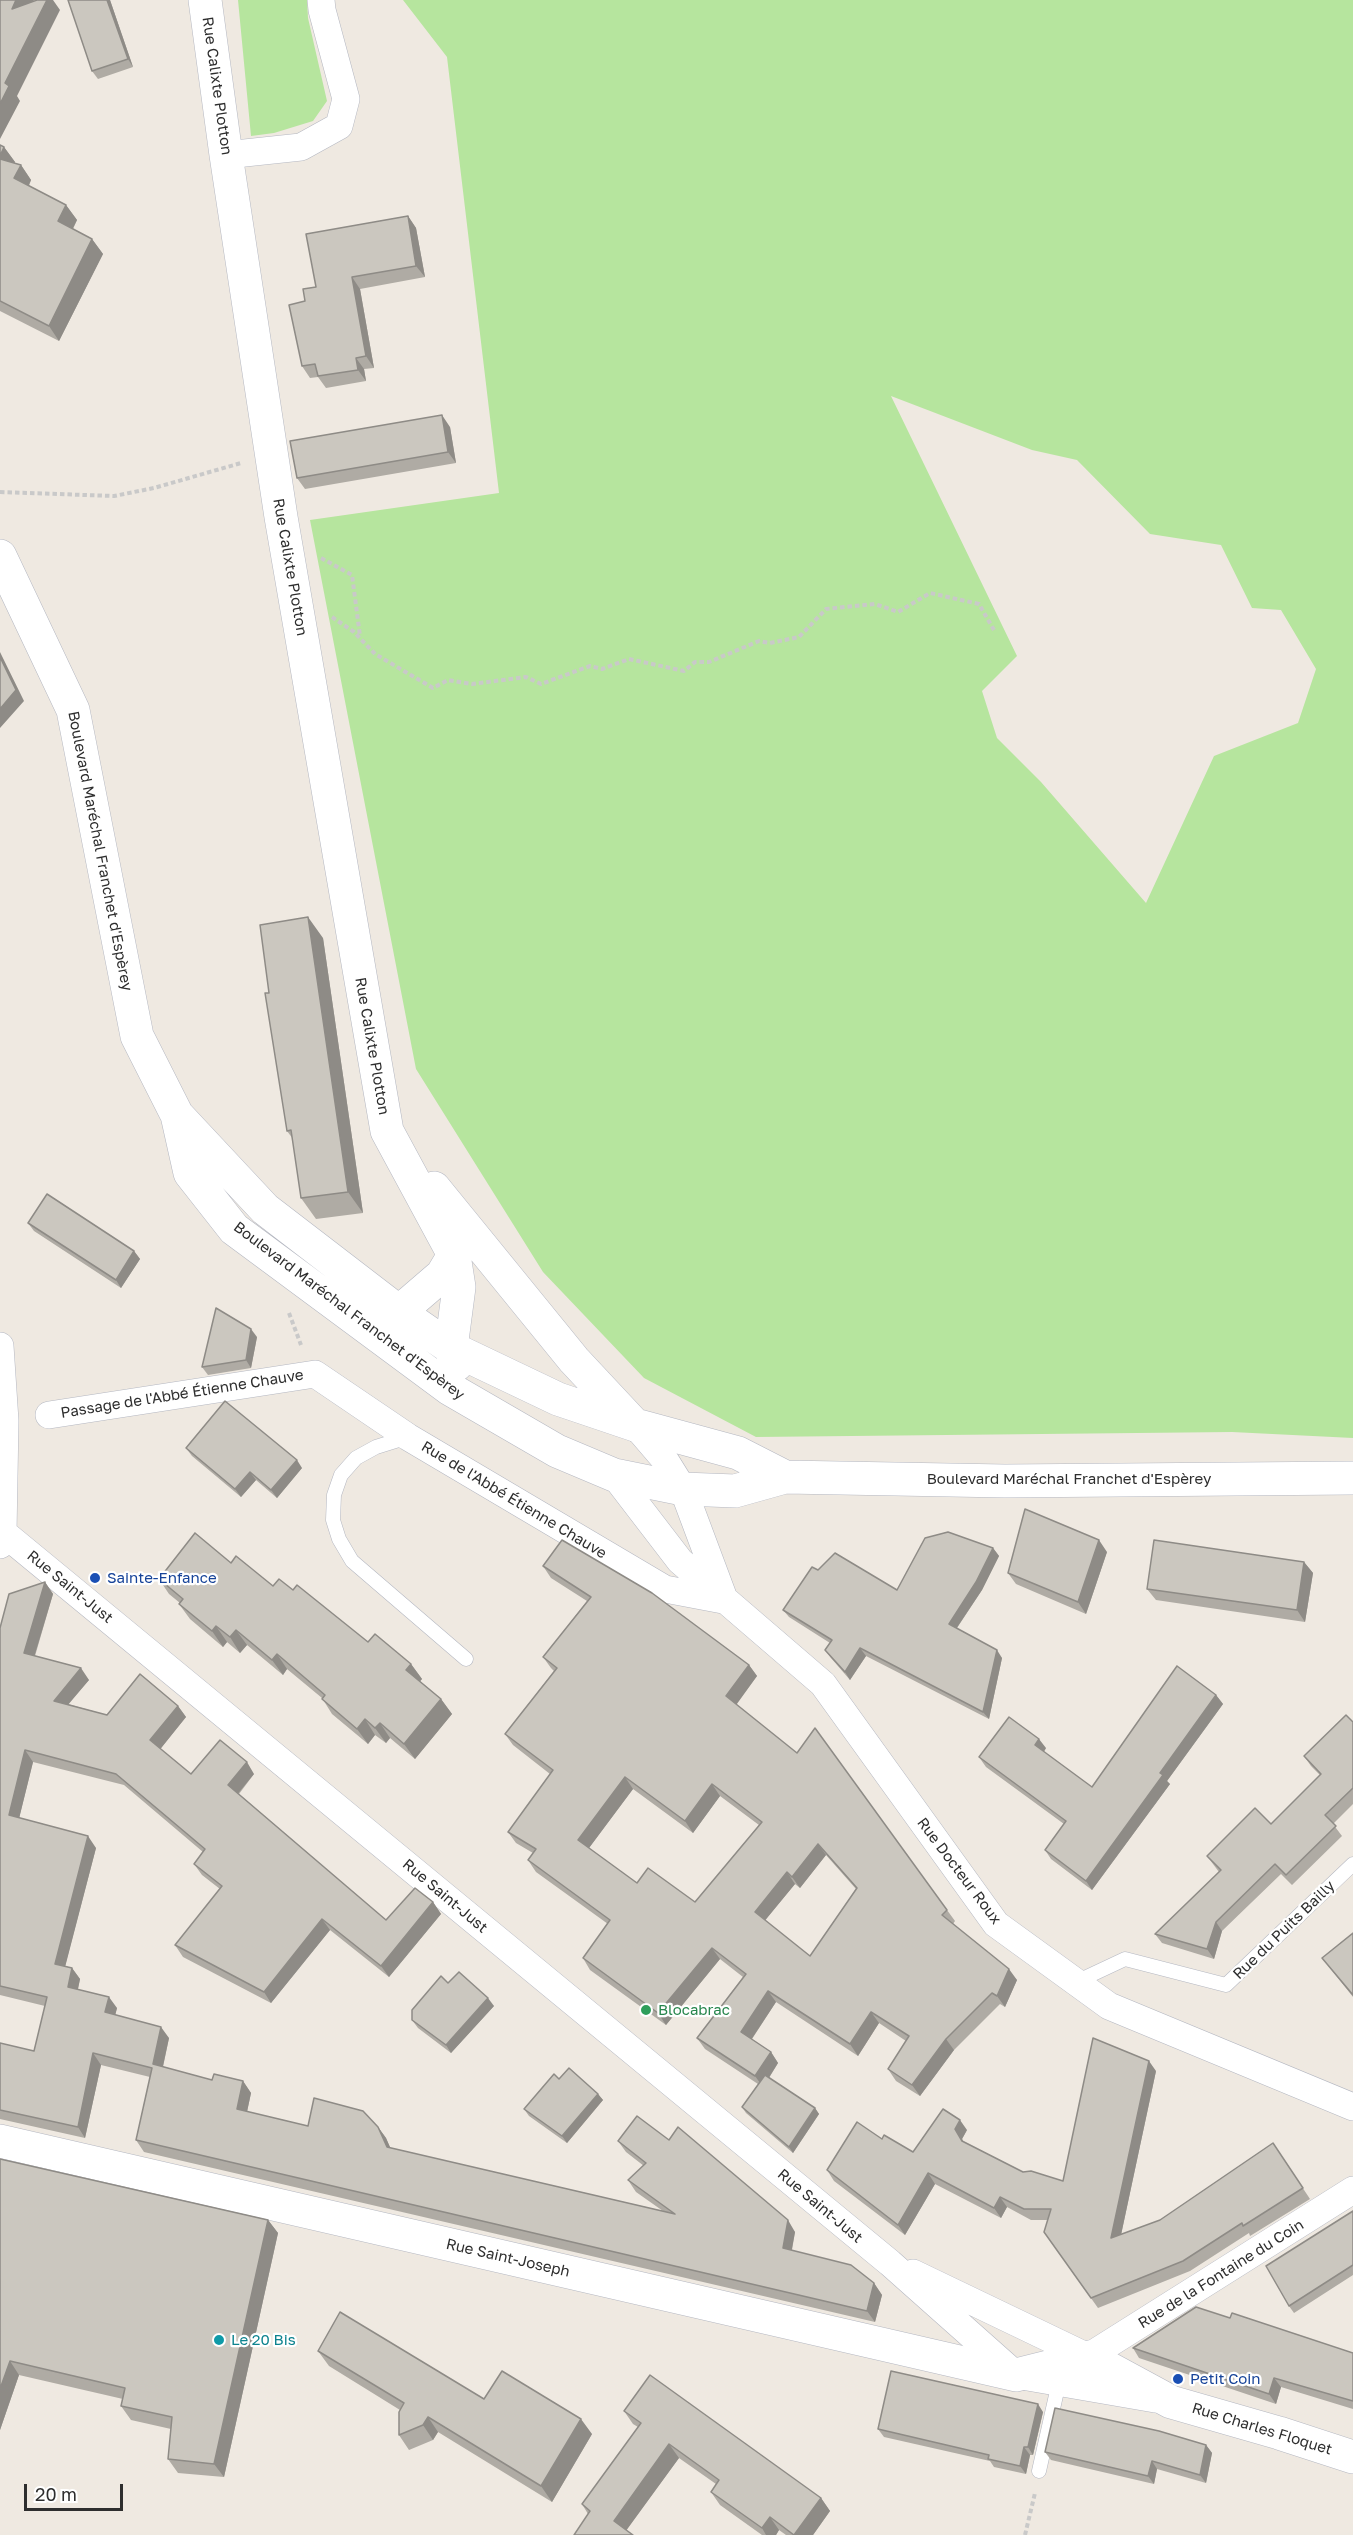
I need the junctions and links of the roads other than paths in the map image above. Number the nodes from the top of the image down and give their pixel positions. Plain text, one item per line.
1 (205, 0) edge
2 (321, 0) edge
3 (226, 155) junction
4 (0, 556) edge
5 (177, 1115) junction
6 (387, 1131) junction
7 (454, 1255) junction
8 (399, 1312) junction
9 (0, 1346) edge
10 (451, 1348) junction
11 (315, 1374) joint
12 (468, 1400) junction
13 (49, 1415) dead end
14 (635, 1425) junction
15 (408, 1437) junction
16 (615, 1475) junction
17 (785, 1477) junction
18 (1353, 1478) edge
19 (683, 1489) junction
20 (1, 1536) edge
21 (724, 1600) junction
22 (466, 1659) dead end
23 (1353, 1864) edge
24 (1076, 1982) junction
25 (1353, 2107) edge
26 (0, 2141) edge
27 (1353, 2190) edge
28 (890, 2263) junction
29 (1088, 2357) junction
30 (1016, 2375) junction
31 (1059, 2382) junction
32 (1171, 2402) junction
33 (1353, 2457) edge
34 (1039, 2471) road end

1 - 3 main road, Rue Calixte Plotton
2 - 3 street
3 - 6 main road, Rue Calixte Plotton
4 - 5 main road, Boulevard Maréchal Franchet d'Espèrey
5 - 8 main road, Boulevard Maréchal Franchet d'Espèrey
5 - 12 main road, Boulevard Maréchal Franchet d'Espèrey
6 - 7 main road, Rue Calixte Plotton
6 - 14 main road, Rue Calixte Plotton
7 - 8 main road
7 - 10 main road, Rue Calixte Plotton
8 - 10 main road, Boulevard Maréchal Franchet d'Espèrey
9 - 20 street
10 - 12 main road, Rue Calixte Plotton
10 - 14 main road, Boulevard Maréchal Franchet d'Espèrey
11 - 13 street, Passage de l'Abbé Étienne Chauve
11 - 15 street, Rue de l'Abbé Étienne Chauve
12 - 16 main road, Boulevard Maréchal Franchet d'Espèrey
14 - 17 main road, Boulevard Maréchal Franchet d'Espèrey
14 - 19 street, Rue Docteur Roux
15 - 21 street, Rue de l'Abbé Étienne Chauve
15 - 22 lane
16 - 19 main road, Boulevard Maréchal Franchet d'Espèrey
16 - 21 street, Rue Docteur Roux
17 - 18 main road, Boulevard Maréchal Franchet d'Espèrey
17 - 19 main road, Boulevard Maréchal Franchet d'Espèrey
19 - 21 street, Rue Docteur Roux
20 - 28 street, Rue Saint-Just
21 - 24 street, Rue Docteur Roux
23 - 24 lane, Rue du Puits Bailly
24 - 25 street, Rue Docteur Roux
26 - 30 main road, Rue Saint-Joseph
27 - 29 street, Rue de la Fontaine du Coin
28 - 29 street, Rue Saint-Just
28 - 30 street, Rue Saint-Just
29 - 30 main road
29 - 32 main road, Rue Charles Floquet
30 - 31 street, Rue Charles Floquet
31 - 32 street, Rue Charles Floquet
31 - 34 lane
32 - 33 main road, Rue Charles Floquet

